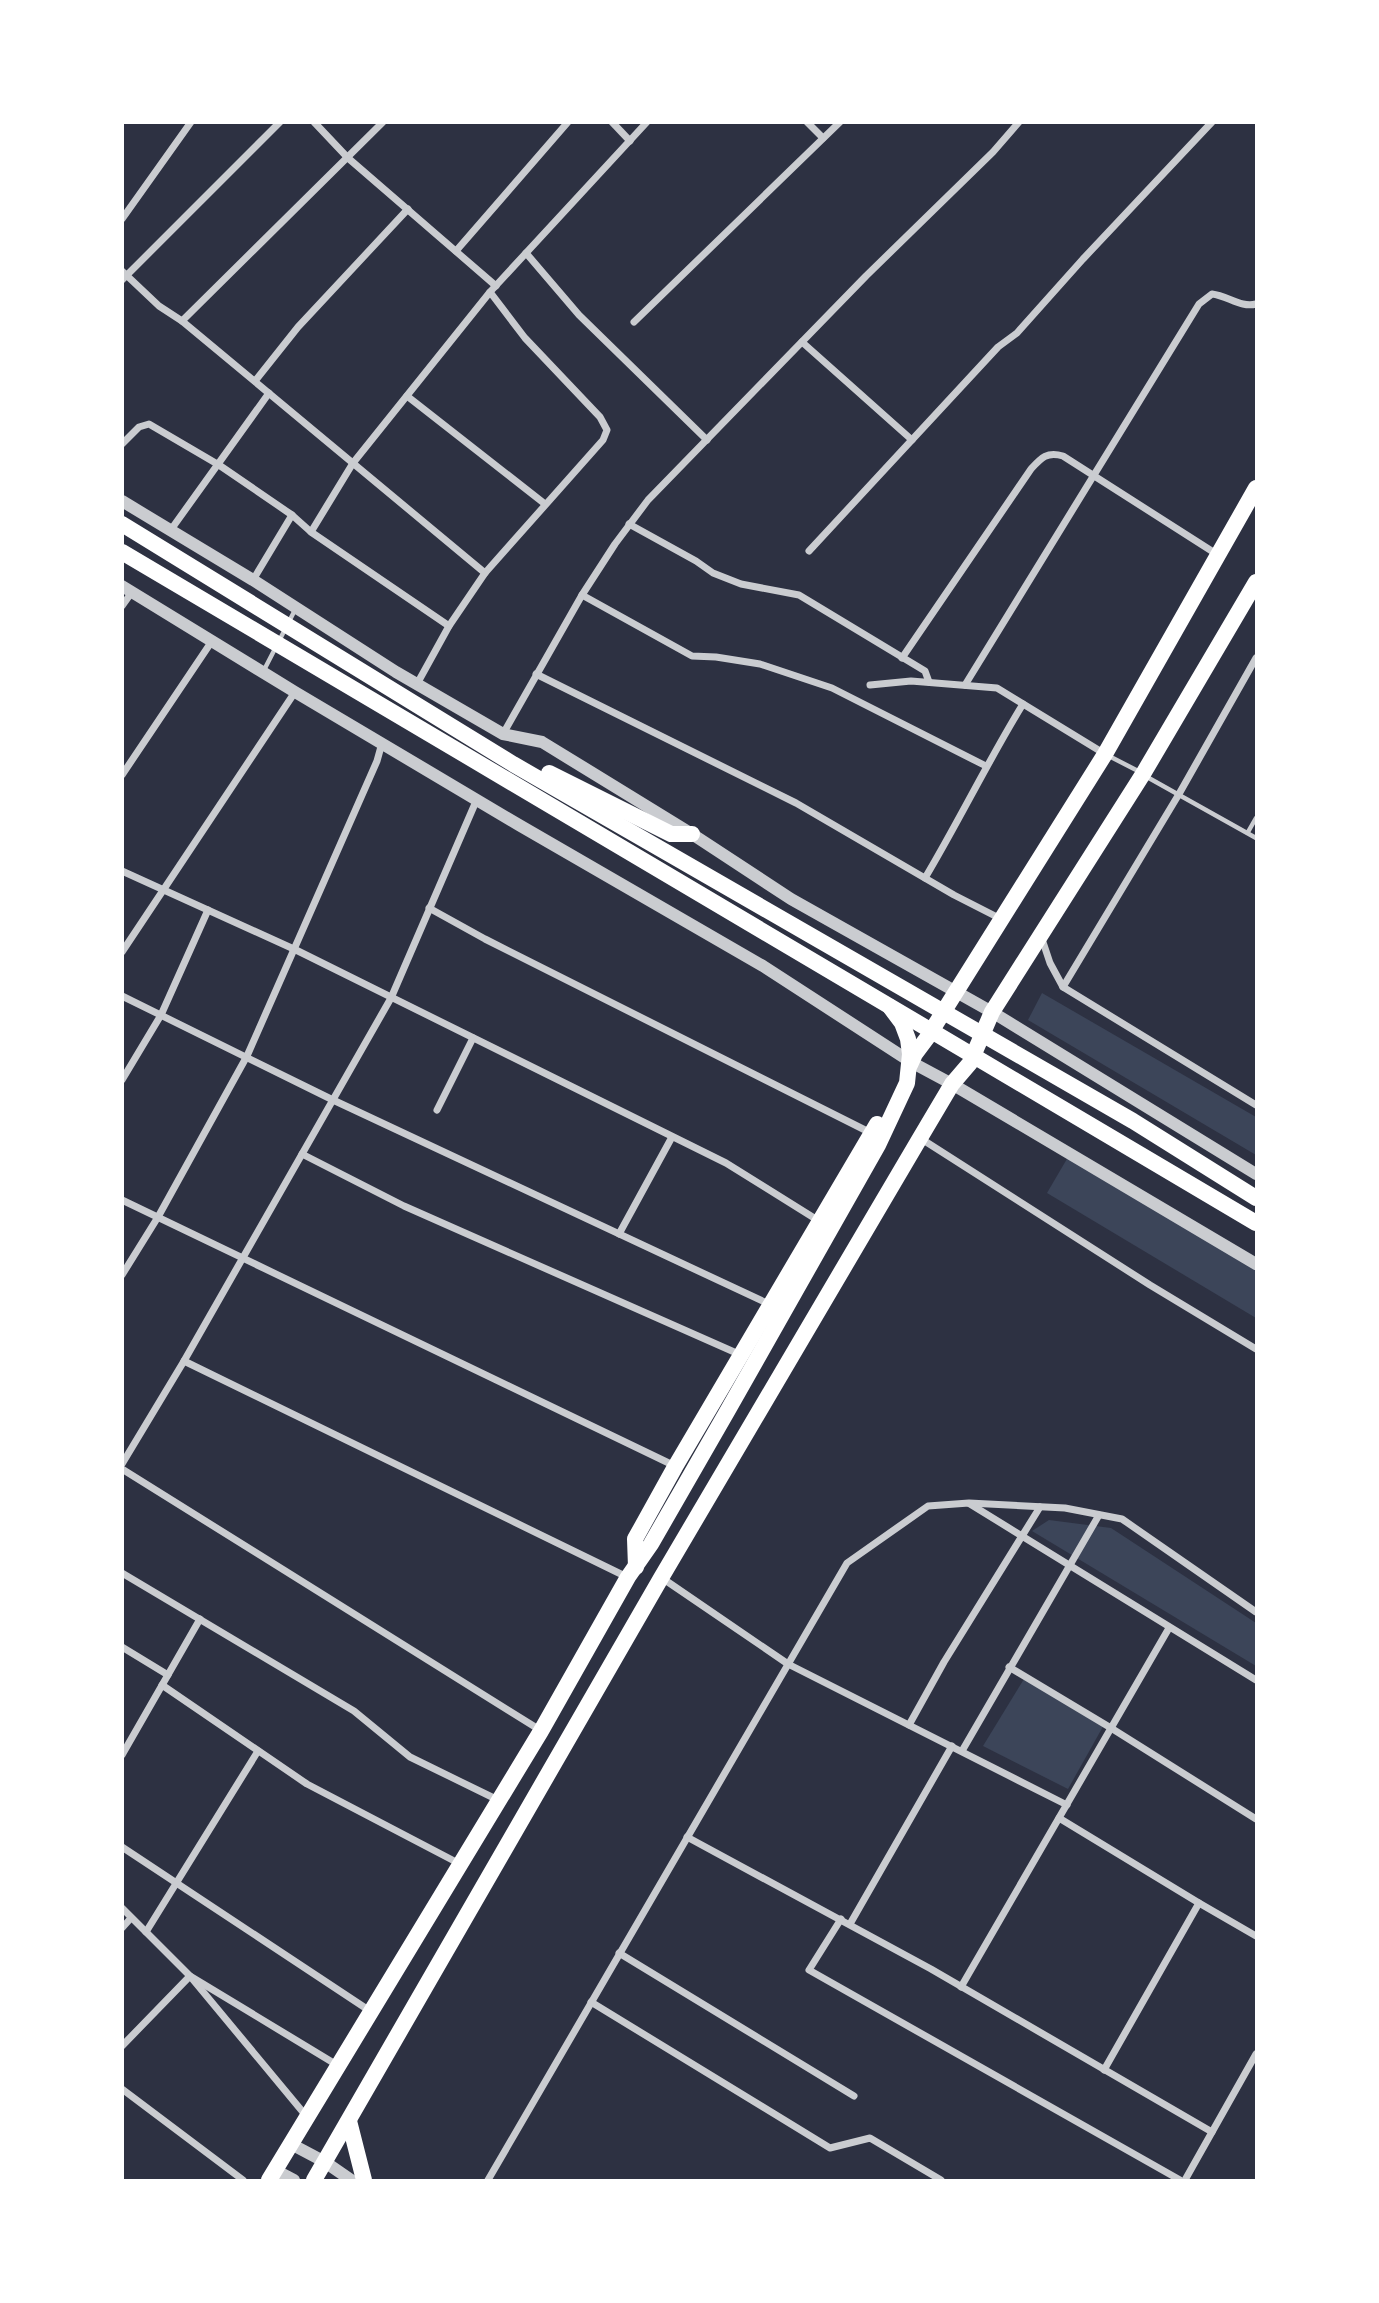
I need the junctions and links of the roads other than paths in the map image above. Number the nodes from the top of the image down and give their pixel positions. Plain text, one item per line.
1 (191, 122) edge
2 (280, 122) edge
3 (314, 122) edge
4 (383, 122) edge
5 (568, 122) edge
6 (612, 122) edge
7 (647, 122) edge
8 (807, 122) edge
9 (840, 122) edge
10 (1020, 122) edge
11 (1212, 122) edge
12 (823, 138) junction
13 (630, 141) junction
14 (348, 158) junction
15 (408, 209) junction
16 (122, 219) edge
17 (456, 251) junction
18 (526, 253) junction
19 (124, 275) edge
20 (496, 286) junction
21 (490, 292) junction
22 (1256, 304) edge
23 (182, 321) junction
24 (634, 322) dead end
25 (802, 342) junction
26 (255, 381) junction
27 (269, 393) junction
28 (407, 396) junction
29 (707, 440) junction
30 (912, 440) junction
31 (122, 444) edge
32 (353, 463) junction
33 (219, 465) junction
34 (1094, 475) junction
35 (1256, 488) edge
36 (122, 502) edge
37 (545, 504) junction
38 (292, 515) junction
39 (122, 524) edge
40 (629, 524) junction
41 (170, 531) junction
42 (311, 532) junction
43 (809, 551) dead end
44 (122, 552) edge
45 (1218, 556) junction
46 (485, 573) junction
47 (253, 580) junction
48 (1256, 582) edge
49 (127, 589) edge
50 (582, 595) junction
51 (122, 606) edge
52 (296, 608) junction
53 (449, 626) junction
54 (212, 641) junction
55 (902, 658) junction
56 (1256, 659) edge
57 (263, 672) junction
58 (536, 674) junction
59 (929, 682) junction
60 (417, 684) junction
61 (870, 685) dead end
62 (965, 685) junction
63 (295, 692) junction
64 (1023, 704) junction
65 (503, 734) junction
66 (382, 743) junction
67 (1105, 754) junction
68 (513, 764) junction
69 (986, 766) junction
70 (1143, 774) junction
71 (122, 775) edge
72 (1179, 794) junction
73 (477, 799) junction
74 (1256, 818) edge
75 (1248, 832) junction
76 (692, 834) junction
77 (1256, 838) edge
78 (122, 871) edge
79 (925, 878) junction
80 (164, 890) junction
81 (429, 908) junction
82 (208, 910) junction
83 (1003, 920) junction
84 (1041, 936) junction
85 (296, 950) junction
86 (122, 952) edge
87 (1063, 987) junction
88 (957, 992) junction
89 (122, 996) edge
90 (391, 998) junction
91 (890, 1007) junction
92 (992, 1012) junction
93 (161, 1016) junction
94 (473, 1038) junction
95 (246, 1058) junction
96 (911, 1062) junction
97 (122, 1080) edge
98 (952, 1084) junction
99 (333, 1100) junction
100 (1256, 1105) edge
101 (436, 1110) dead end
102 (872, 1133) junction
103 (672, 1137) junction
104 (920, 1138) junction
105 (302, 1154) junction
106 (1256, 1174) edge
107 (1256, 1198) edge
108 (122, 1200) edge
109 (158, 1217) junction
110 (820, 1221) junction
111 (1256, 1223) edge
112 (619, 1234) junction
113 (243, 1258) junction
114 (1256, 1264) edge
115 (122, 1275) edge
116 (772, 1305) junction
117 (1256, 1349) edge
118 (742, 1355) junction
119 (184, 1361) junction
120 (122, 1464) edge
121 (675, 1466) junction
122 (122, 1469) edge
123 (969, 1503) junction
124 (1040, 1507) junction
125 (1099, 1515) junction
126 (1022, 1536) junction
127 (1069, 1566) junction
128 (632, 1572) junction
129 (122, 1573) edge
130 (661, 1578) junction
131 (1256, 1612) edge
132 (200, 1619) junction
133 (1169, 1628) junction
134 (122, 1647) edge
135 (788, 1664) junction
136 (1009, 1667) junction
137 (168, 1675) junction
138 (1256, 1680) edge
139 (162, 1685) junction
140 (909, 1725) junction
141 (1111, 1728) junction
142 (541, 1731) junction
143 (952, 1746) junction
144 (258, 1751) junction
145 (962, 1751) junction
146 (122, 1755) edge
147 (499, 1800) junction
148 (1067, 1805) junction
149 (1059, 1818) junction
150 (1256, 1819) edge
151 (687, 1837) junction
152 (122, 1847) edge
153 (460, 1864) junction
154 (177, 1883) junction
155 (1199, 1903) junction
156 (122, 1908) edge
157 (131, 1918) junction
158 (841, 1919) junction
159 (850, 1924) junction
160 (122, 1928) edge
161 (146, 1932) junction
162 (1256, 1936) edge
163 (620, 1953) junction
164 (190, 1976) junction
165 (961, 1987) junction
166 (591, 2002) junction
167 (372, 2012) junction
168 (122, 2046) edge
169 (1256, 2054) edge
170 (339, 2067) junction
171 (1104, 2070) junction
172 (122, 2089) edge
173 (854, 2096) dead end
174 (308, 2119) junction
175 (349, 2121) junction
176 (1212, 2132) junction
177 (291, 2144) junction
178 (325, 2162) junction
179 (272, 2175) edge
180 (243, 2180) edge
181 (294, 2180) edge
182 (314, 2180) edge
183 (351, 2180) edge
184 (365, 2180) edge
185 (488, 2180) edge
186 (941, 2180) edge
187 (1182, 2180) edge

1 - 16 street
2 - 19 street
3 - 14 street
4 - 14 street
5 - 17 street
6 - 13 street
7 - 13 street
8 - 12 street
9 - 12 street
10 - 25 street
11 - 30 street
12 - 24 street
13 - 18 street
14 - 15 street
14 - 23 street
15 - 17 street
15 - 26 street
17 - 20 street
18 - 20 street
18 - 29 street
19 - 23 street
20 - 21 street
21 - 28 street
21 - 37 street
22 - 34 street
23 - 26 street
25 - 29 street
25 - 30 street
26 - 27 street
27 - 32 street
27 - 33 street
28 - 32 street
28 - 37 street
29 - 40 street
30 - 43 street
31 - 33 street
32 - 42 street
32 - 46 street
33 - 38 street
33 - 41 street
34 - 45 street
34 - 55 street
34 - 62 street
35 - 45 main road
36 - 41 street
37 - 46 street
38 - 42 street
38 - 47 street
39 - 68 main road
40 - 50 street
40 - 55 street
41 - 47 street
42 - 53 street
44 - 91 main road
45 - 67 main road
46 - 53 street
47 - 52 street
48 - 70 main road
49 - 51 street
49 - 54 street
50 - 58 street
50 - 69 street
52 - 57 lane
52 - 60 street
53 - 60 street
54 - 57 street
54 - 71 street
55 - 59 street
56 - 72 street
57 - 63 street
58 - 65 street
58 - 79 street
59 - 61 street
59 - 62 street
60 - 65 street
62 - 64 street
63 - 66 street
63 - 80 street
64 - 67 street
64 - 69 street
65 - 76 street
66 - 73 street
66 - 85 street
67 - 70 lane
67 - 83 main road
68 - 76 main road
68 - 107 main road
69 - 79 street
70 - 72 lane
70 - 84 main road
72 - 75 lane
72 - 87 street
73 - 81 street
73 - 96 street
74 - 75 lane
75 - 77 lane
76 - 88 street
78 - 80 street
79 - 83 street
80 - 82 street
80 - 86 street
81 - 90 street
81 - 102 street
82 - 85 street
82 - 93 street
83 - 88 main road
84 - 87 street
84 - 92 main road
85 - 90 street
85 - 95 street
87 - 100 street
88 - 92 street
88 - 96 main road
89 - 93 street
90 - 94 street
90 - 99 street
91 - 111 main road
91 - 128 main road
92 - 98 main road
92 - 106 street
93 - 95 street
93 - 97 street
94 - 101 street
94 - 103 street
95 - 99 street
95 - 109 street
96 - 98 street
96 - 102 main road
98 - 104 main road
98 - 114 street
99 - 105 street
99 - 112 street
102 - 110 main road
103 - 110 street
103 - 112 street
104 - 117 street
104 - 130 main road
105 - 113 street
105 - 118 street
108 - 109 street
109 - 113 street
109 - 115 street
110 - 116 main road
112 - 116 street
113 - 119 street
113 - 121 street
116 - 118 main road
118 - 121 main road
119 - 120 street
119 - 128 street
121 - 128 main road
122 - 142 street
123 - 124 street
123 - 126 street
123 - 135 street
124 - 125 street
124 - 126 street
125 - 127 street
125 - 131 street
126 - 127 street
126 - 140 street
127 - 133 street
127 - 136 street
128 - 142 main road
129 - 132 street
130 - 135 street
130 - 175 main road
132 - 137 street
132 - 147 street
133 - 138 street
133 - 141 street
134 - 137 street
135 - 140 street
135 - 151 street
136 - 141 street
136 - 145 street
137 - 139 street
139 - 144 street
139 - 146 street
140 - 143 street
141 - 148 street
141 - 150 street
142 - 147 main road
143 - 145 street
143 - 159 street
144 - 153 street
144 - 154 street
145 - 148 street
147 - 153 main road
148 - 149 street
149 - 155 street
149 - 165 street
151 - 158 street
151 - 163 street
152 - 154 street
153 - 167 main road
154 - 161 street
154 - 167 street
155 - 162 street
155 - 171 street
156 - 157 street
157 - 160 street
157 - 161 street
158 - 159 street
158 - 187 street
159 - 165 street
161 - 164 street
163 - 166 street
163 - 173 street
164 - 168 street
164 - 170 street
164 - 174 street
165 - 171 street
166 - 185 street
166 - 186 street
167 - 170 main road
169 - 176 street
170 - 174 main road
171 - 176 street
172 - 180 street
174 - 177 main road
175 - 178 main road
175 - 184 main road
176 - 187 street
177 - 178 street
177 - 179 main road
178 - 182 main road
178 - 183 street
179 - 181 street

